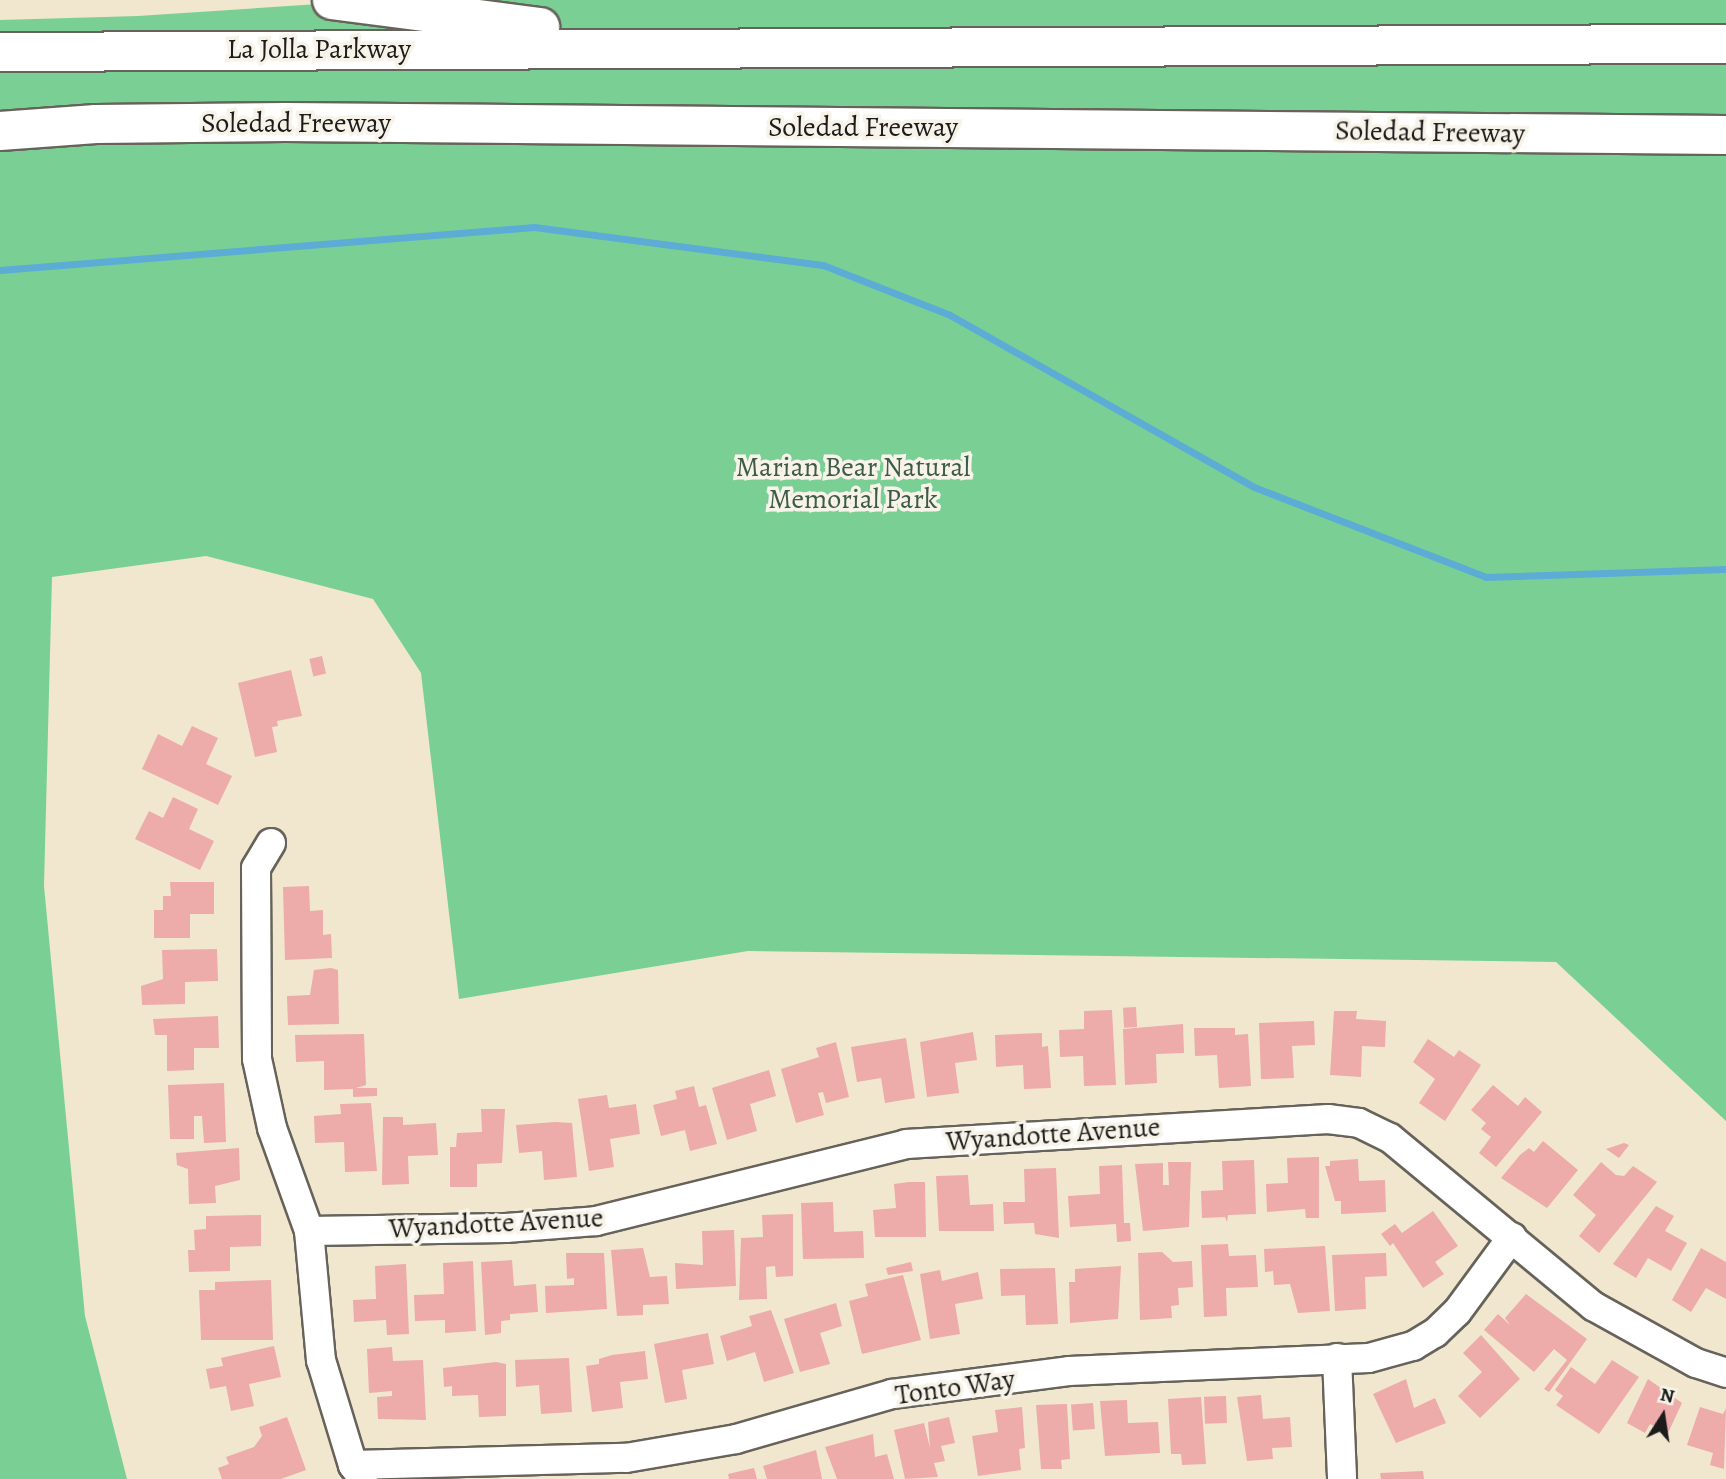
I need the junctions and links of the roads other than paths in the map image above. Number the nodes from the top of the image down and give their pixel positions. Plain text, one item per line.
1 (331, 0) edge
2 (1726, 44) edge
3 (639, 47) junction
4 (0, 52) edge
5 (0, 131) edge
6 (1726, 135) edge
7 (271, 844) dead end
8 (309, 1231) junction
9 (1512, 1237) junction
10 (1336, 1358) junction
11 (1726, 1373) edge
12 (358, 1472) edge
13 (1342, 1479) edge

1 - 3 highway
2 - 3 highway
3 - 4 highway, La Jolla Parkway
5 - 6 highway, Soledad Freeway
7 - 8 street
8 - 9 street, Wyandotte Avenue
8 - 12 street
9 - 10 street, Tonto Way
9 - 11 street, Wyandotte Avenue
10 - 12 street, Tonto Way
10 - 13 street

